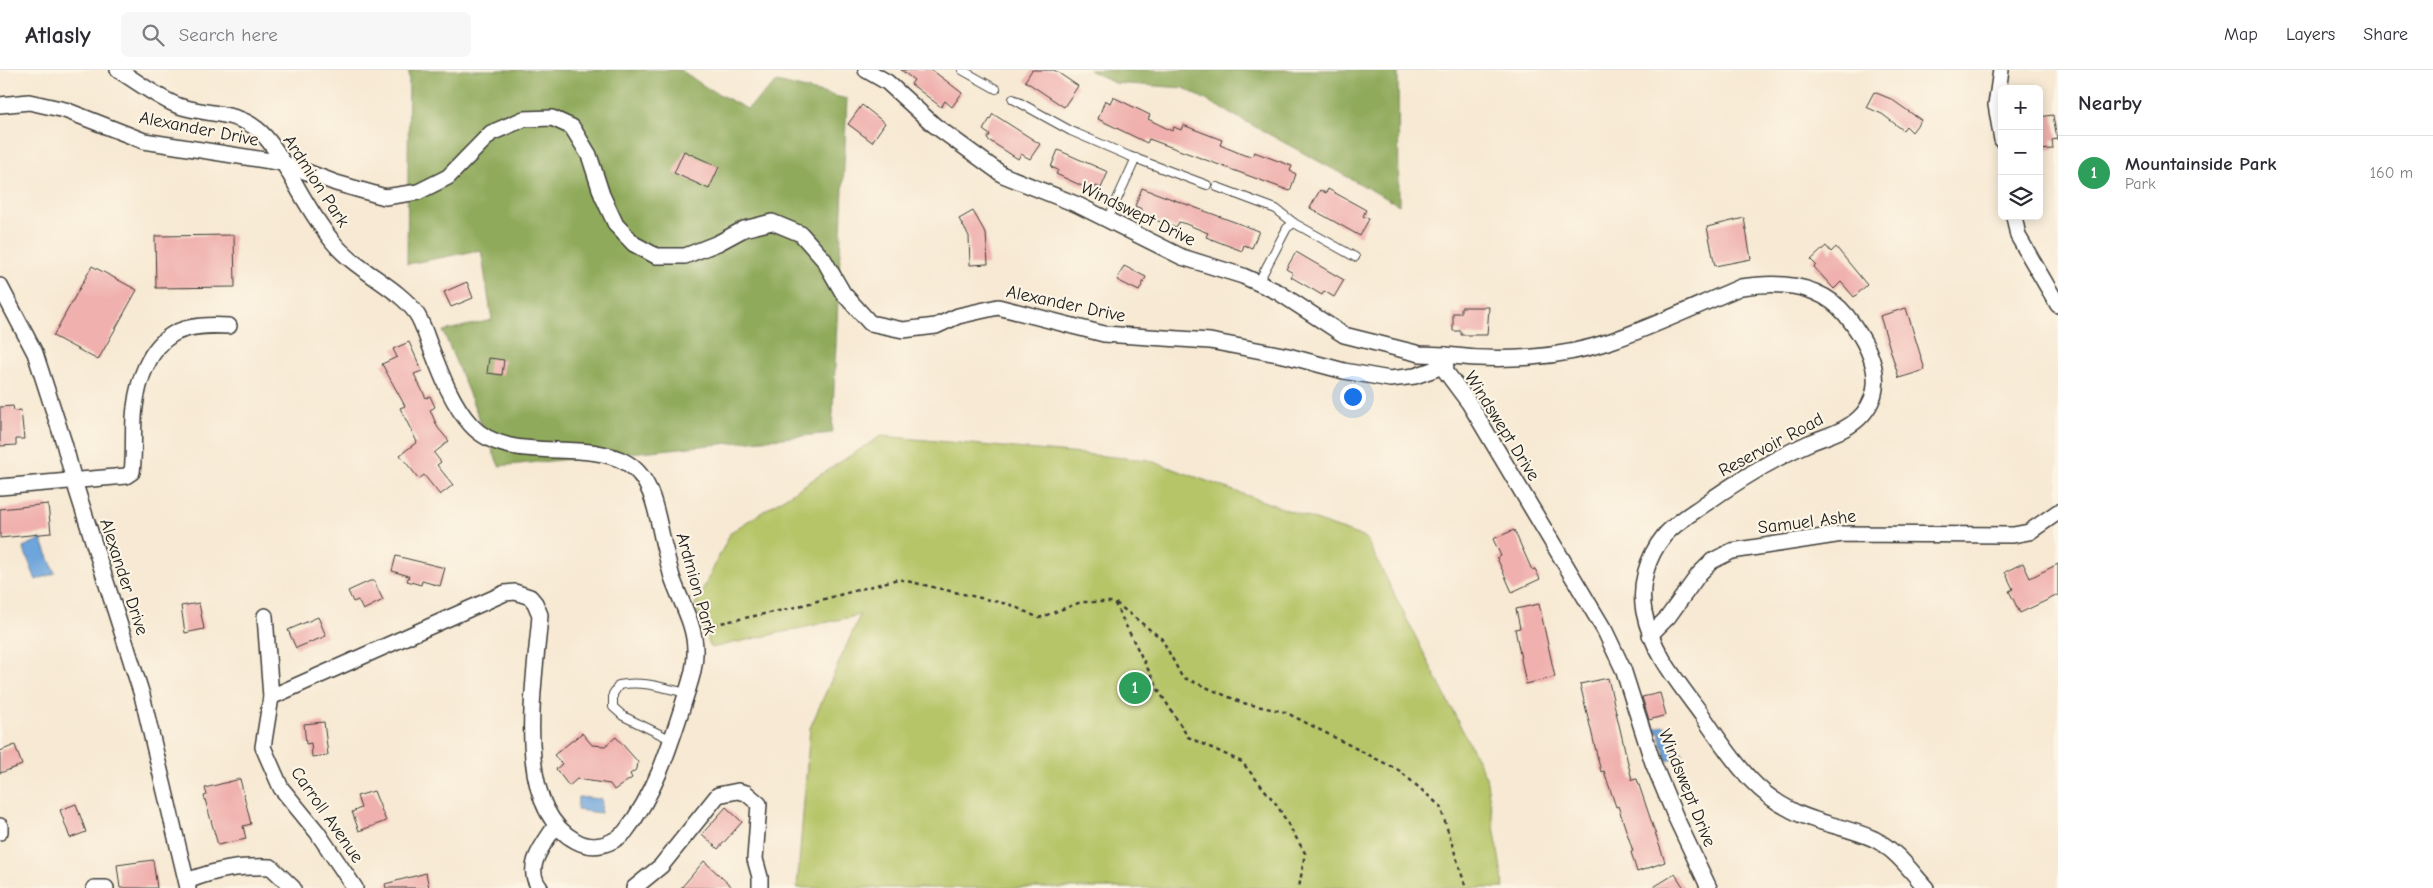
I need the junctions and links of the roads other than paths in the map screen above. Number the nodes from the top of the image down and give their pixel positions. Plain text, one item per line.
1 (118, 70) edge
2 (866, 70) edge
3 (962, 70) edge
4 (2001, 70) edge
5 (996, 89) dead end
6 (1012, 99) dead end
7 (0, 105) edge
8 (2000, 130) edge
9 (1136, 158) junction
10 (283, 163) junction
11 (1207, 185) dead end
12 (1217, 187) dead end
13 (1108, 219) junction
14 (2015, 220) edge
15 (1294, 223) junction
16 (1355, 257) dead end
17 (1258, 283) junction
18 (0, 286) edge
19 (2058, 305) edge
20 (229, 326) dead end
21 (1445, 355) junction
22 (74, 481) junction
23 (0, 488) edge
24 (2058, 512) edge
25 (265, 616) dead end
26 (1650, 635) junction
27 (686, 693) junction
28 (271, 697) junction
29 (672, 740) junction
30 (556, 825) junction
31 (0, 826) edge
32 (0, 832) edge
33 (188, 884) edge
34 (94, 888) edge
35 (106, 888) edge
36 (293, 888) edge
37 (355, 888) edge
38 (540, 888) edge
39 (634, 888) edge
40 (760, 888) edge
41 (1709, 888) edge
42 (1926, 888) edge

1 - 10 street, Ardmion Park
2 - 13 street, Windswept Drive
3 - 5 lane
4 - 8 street
6 - 9 lane
7 - 10 street, Alexander Drive
9 - 11 lane
9 - 13 lane
10 - 21 street, Alexander Drive
10 - 27 street, Ardmion Park
12 - 15 lane
13 - 17 street, Windswept Drive
14 - 19 street
15 - 16 lane
15 - 17 lane
17 - 21 street, Windswept Drive
18 - 22 street, Alexander Drive
20 - 22 street
21 - 26 street, Reservoir Road
21 - 41 street, Windswept Drive
22 - 23 street
22 - 33 street, Alexander Drive
24 - 26 street, Samuel Ashe
25 - 28 street, Carroll Avenue
26 - 42 street, Reservoir Road
27 - 29 street, Ardmion Park
27 - 29 lane
28 - 30 street, Ardmion Park
28 - 37 street, Carroll Avenue
29 - 30 street, Ardmion Park
30 - 38 street
31 - 32 street
33 - 36 street
34 - 35 street
39 - 40 street

